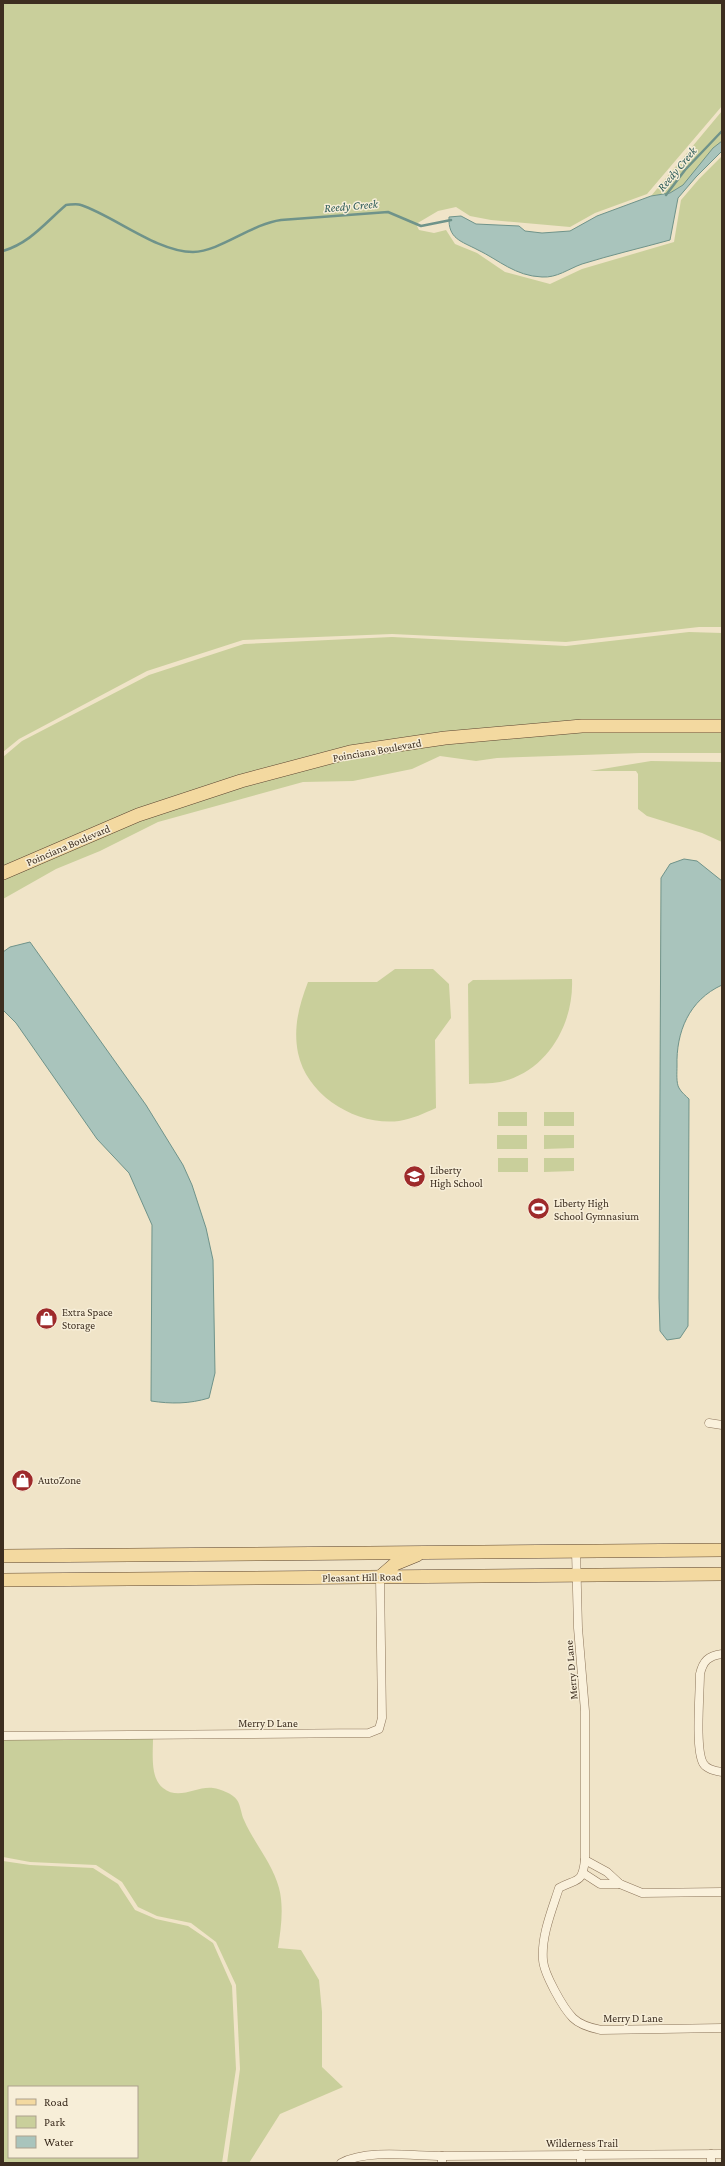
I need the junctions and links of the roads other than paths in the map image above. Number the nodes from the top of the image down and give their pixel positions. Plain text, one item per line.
1 (722, 726) edge
2 (3, 873) edge
3 (710, 1422) dead end
4 (722, 1425) edge
5 (722, 1550) edge
6 (576, 1551) junction
7 (422, 1553) junction
8 (3, 1556) edge
9 (722, 1574) edge
10 (576, 1575) junction
11 (380, 1577) junction
12 (3, 1580) edge
13 (722, 1654) edge
14 (3, 1736) edge
15 (722, 1772) edge
16 (585, 1860) junction
17 (583, 1873) junction
18 (620, 1884) junction
19 (722, 1892) edge
20 (722, 2028) edge
21 (581, 2154) junction
22 (711, 2154) junction
23 (722, 2154) edge
24 (442, 2159) edge
25 (341, 2163) edge
26 (581, 2163) edge
27 (711, 2163) edge

1 - 2 main road, Poinciana Boulevard
3 - 4 street
5 - 6 main road
6 - 7 main road
6 - 10 street, Merry D Lane
7 - 8 main road
7 - 11 main road
9 - 10 main road, Pleasant Hill Road
10 - 11 main road, Pleasant Hill Road
10 - 16 street, Merry D Lane
11 - 12 main road, Pleasant Hill Road
11 - 14 street, Merry D Lane
13 - 15 street
16 - 17 street, Merry D Lane
16 - 18 street
17 - 18 street
17 - 20 street, Merry D Lane
18 - 19 street
21 - 22 street, Wilderness Trail
21 - 24 street, Wilderness Trail
21 - 26 street
22 - 23 street, Wilderness Trail
22 - 27 street
24 - 25 street, Wilderness Trail

